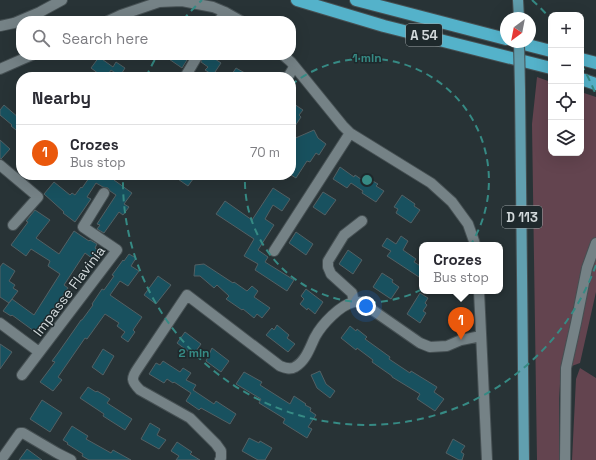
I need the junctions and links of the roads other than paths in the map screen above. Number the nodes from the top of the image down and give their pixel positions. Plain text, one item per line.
1 (62, 0) edge
2 (297, 0) edge
3 (356, 0) edge
4 (225, 12) junction
5 (31, 16) edge
6 (119, 16) edge
7 (222, 16) edge
8 (232, 16) edge
9 (16, 22) edge
10 (0, 26) edge
11 (500, 37) edge
12 (536, 47) edge
13 (518, 48) edge
14 (548, 50) edge
15 (21, 60) edge
16 (195, 60) edge
17 (288, 60) edge
18 (294, 67) junction
19 (548, 67) edge
20 (0, 69) edge
21 (188, 72) edge
22 (291, 72) edge
23 (584, 78) edge
24 (584, 78) edge
25 (596, 80) edge
26 (596, 84) edge
27 (350, 133) junction
28 (0, 165) edge
29 (16, 178) edge
30 (18, 180) edge
31 (104, 193) dead end
32 (362, 221) dead end
33 (13, 225) dead end
34 (474, 242) edge
35 (596, 243) edge
36 (274, 251) dead end
37 (479, 294) edge
38 (354, 302) junction
39 (0, 323) edge
40 (481, 336) junction
41 (40, 352) junction
42 (22, 375) dead end
43 (55, 457) edge
44 (0, 460) edge
45 (70, 460) edge
46 (220, 460) edge
47 (487, 460) edge
48 (524, 460) edge
49 (565, 460) edge

1 - 5 street
2 - 19 highway, A 54
3 - 11 highway, A 54
4 - 6 street
4 - 7 street
4 - 8 street
9 - 10 street
12 - 14 highway
13 - 48 main road, D 113, bridge
15 - 20 street
16 - 21 street
17 - 18 street
18 - 22 street
18 - 27 street
23 - 25 highway
24 - 26 highway
27 - 34 street
27 - 36 street
28 - 29 street
30 - 33 street
31 - 41 street, Impasse Flavinia
32 - 38 street
35 - 49 street
37 - 40 street
38 - 40 street
38 - 46 street
39 - 41 street
40 - 47 street
41 - 42 street, Impasse Flavinia
43 - 44 street
43 - 45 street

